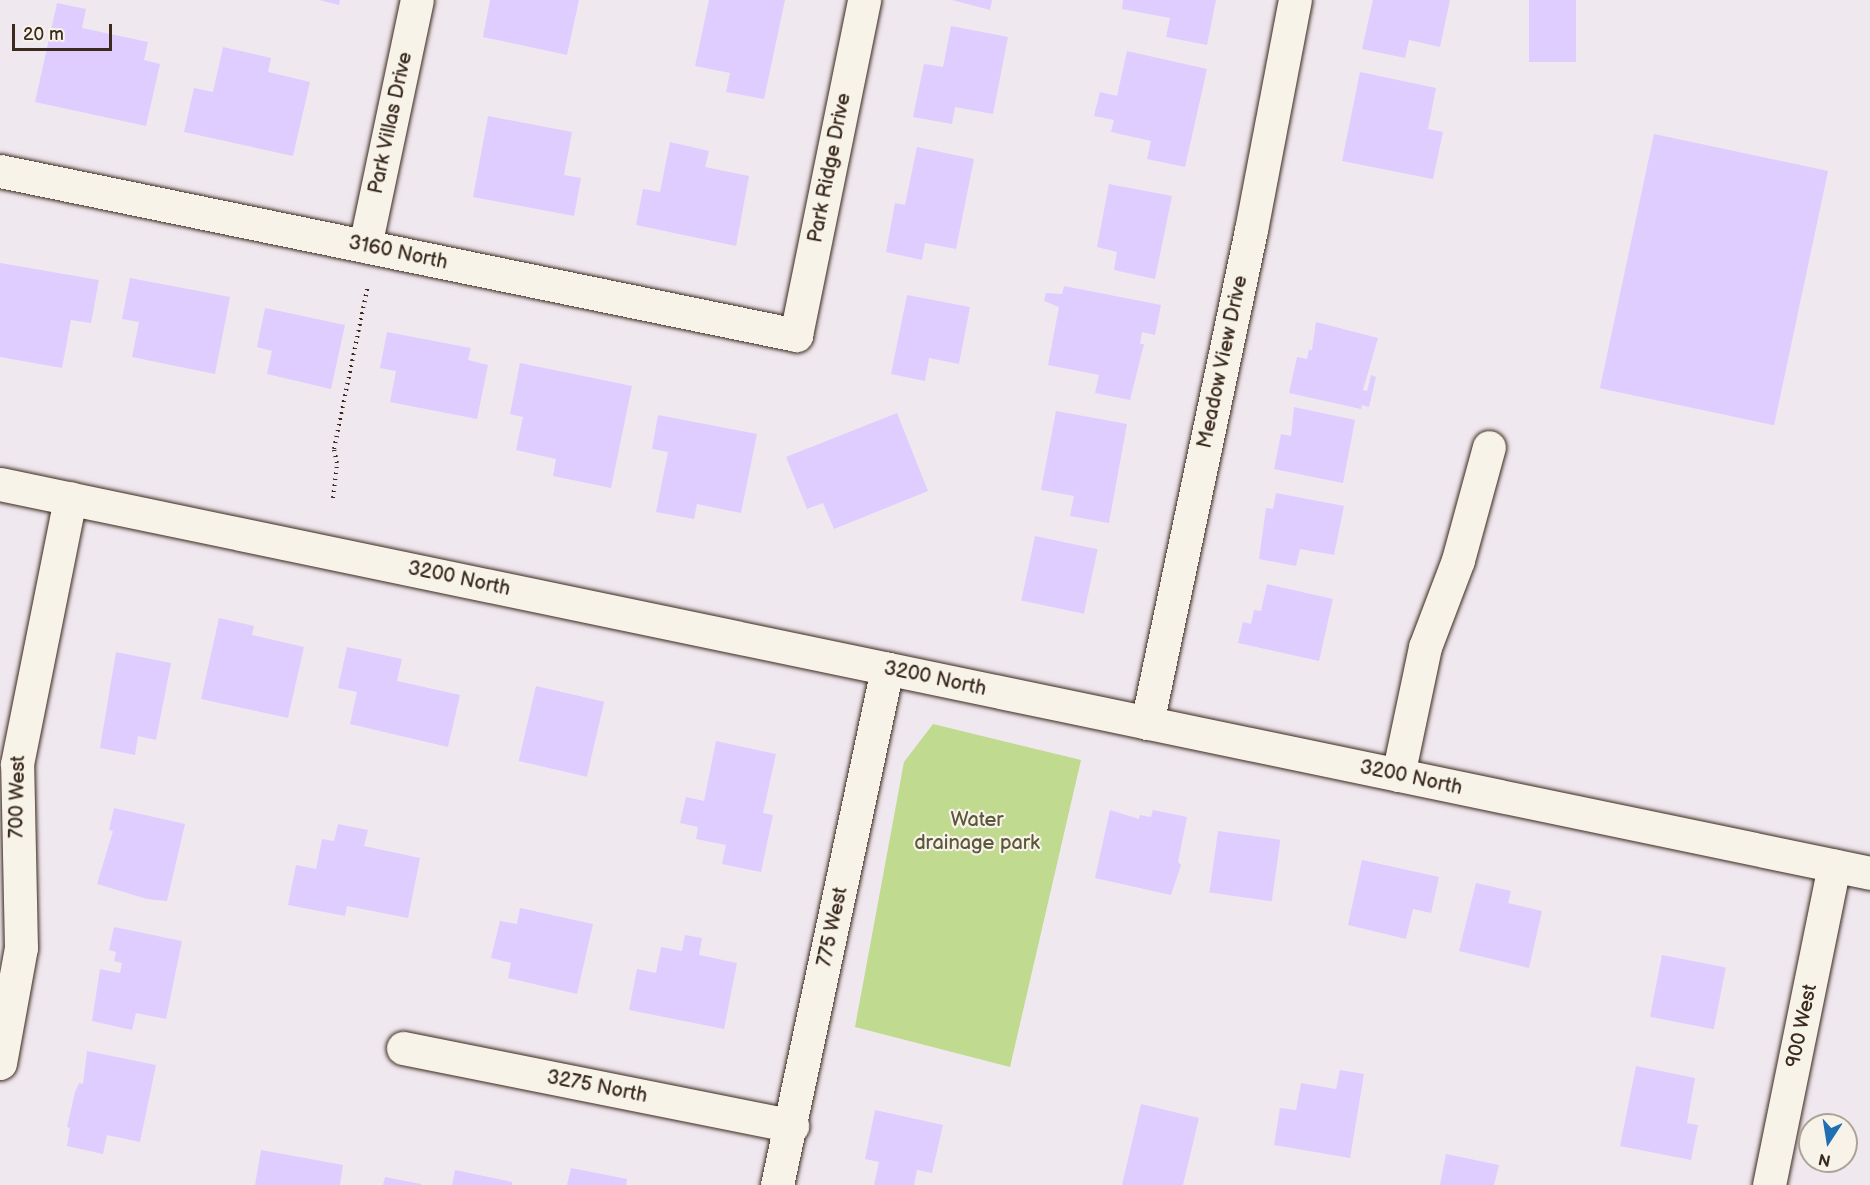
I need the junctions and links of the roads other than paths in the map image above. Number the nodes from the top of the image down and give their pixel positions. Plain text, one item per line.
1 (417, 0) edge
2 (864, 0) edge
3 (1295, 0) edge
4 (0, 171) edge
5 (365, 246) junction
6 (796, 335) joint
7 (1489, 447) dead end
8 (0, 484) edge
9 (70, 498) junction
10 (887, 669) junction
11 (1147, 723) junction
12 (1398, 775) junction
13 (1834, 866) junction
14 (1870, 873) edge
15 (7, 992) edge
16 (403, 1048) dead end
17 (0, 1063) edge
18 (792, 1126) junction
19 (777, 1185) edge
20 (1769, 1185) edge

1 - 5 street, Park Villas Drive
2 - 6 street, Park Ridge Drive
3 - 11 street, Meadow View Drive
4 - 5 street, 3160 North
5 - 6 street, 3160 North
7 - 12 street
8 - 9 street, 3200 North
9 - 10 street, 3200 North
9 - 15 street, 700 West
10 - 11 street, 3200 North
10 - 18 street, 775 West
11 - 12 street, 3200 North
12 - 13 street, 3200 North
13 - 14 street, 3200 North
13 - 20 street, 900 West
15 - 17 street, 700 West
16 - 18 street, 3275 North
18 - 19 street, 775 West

